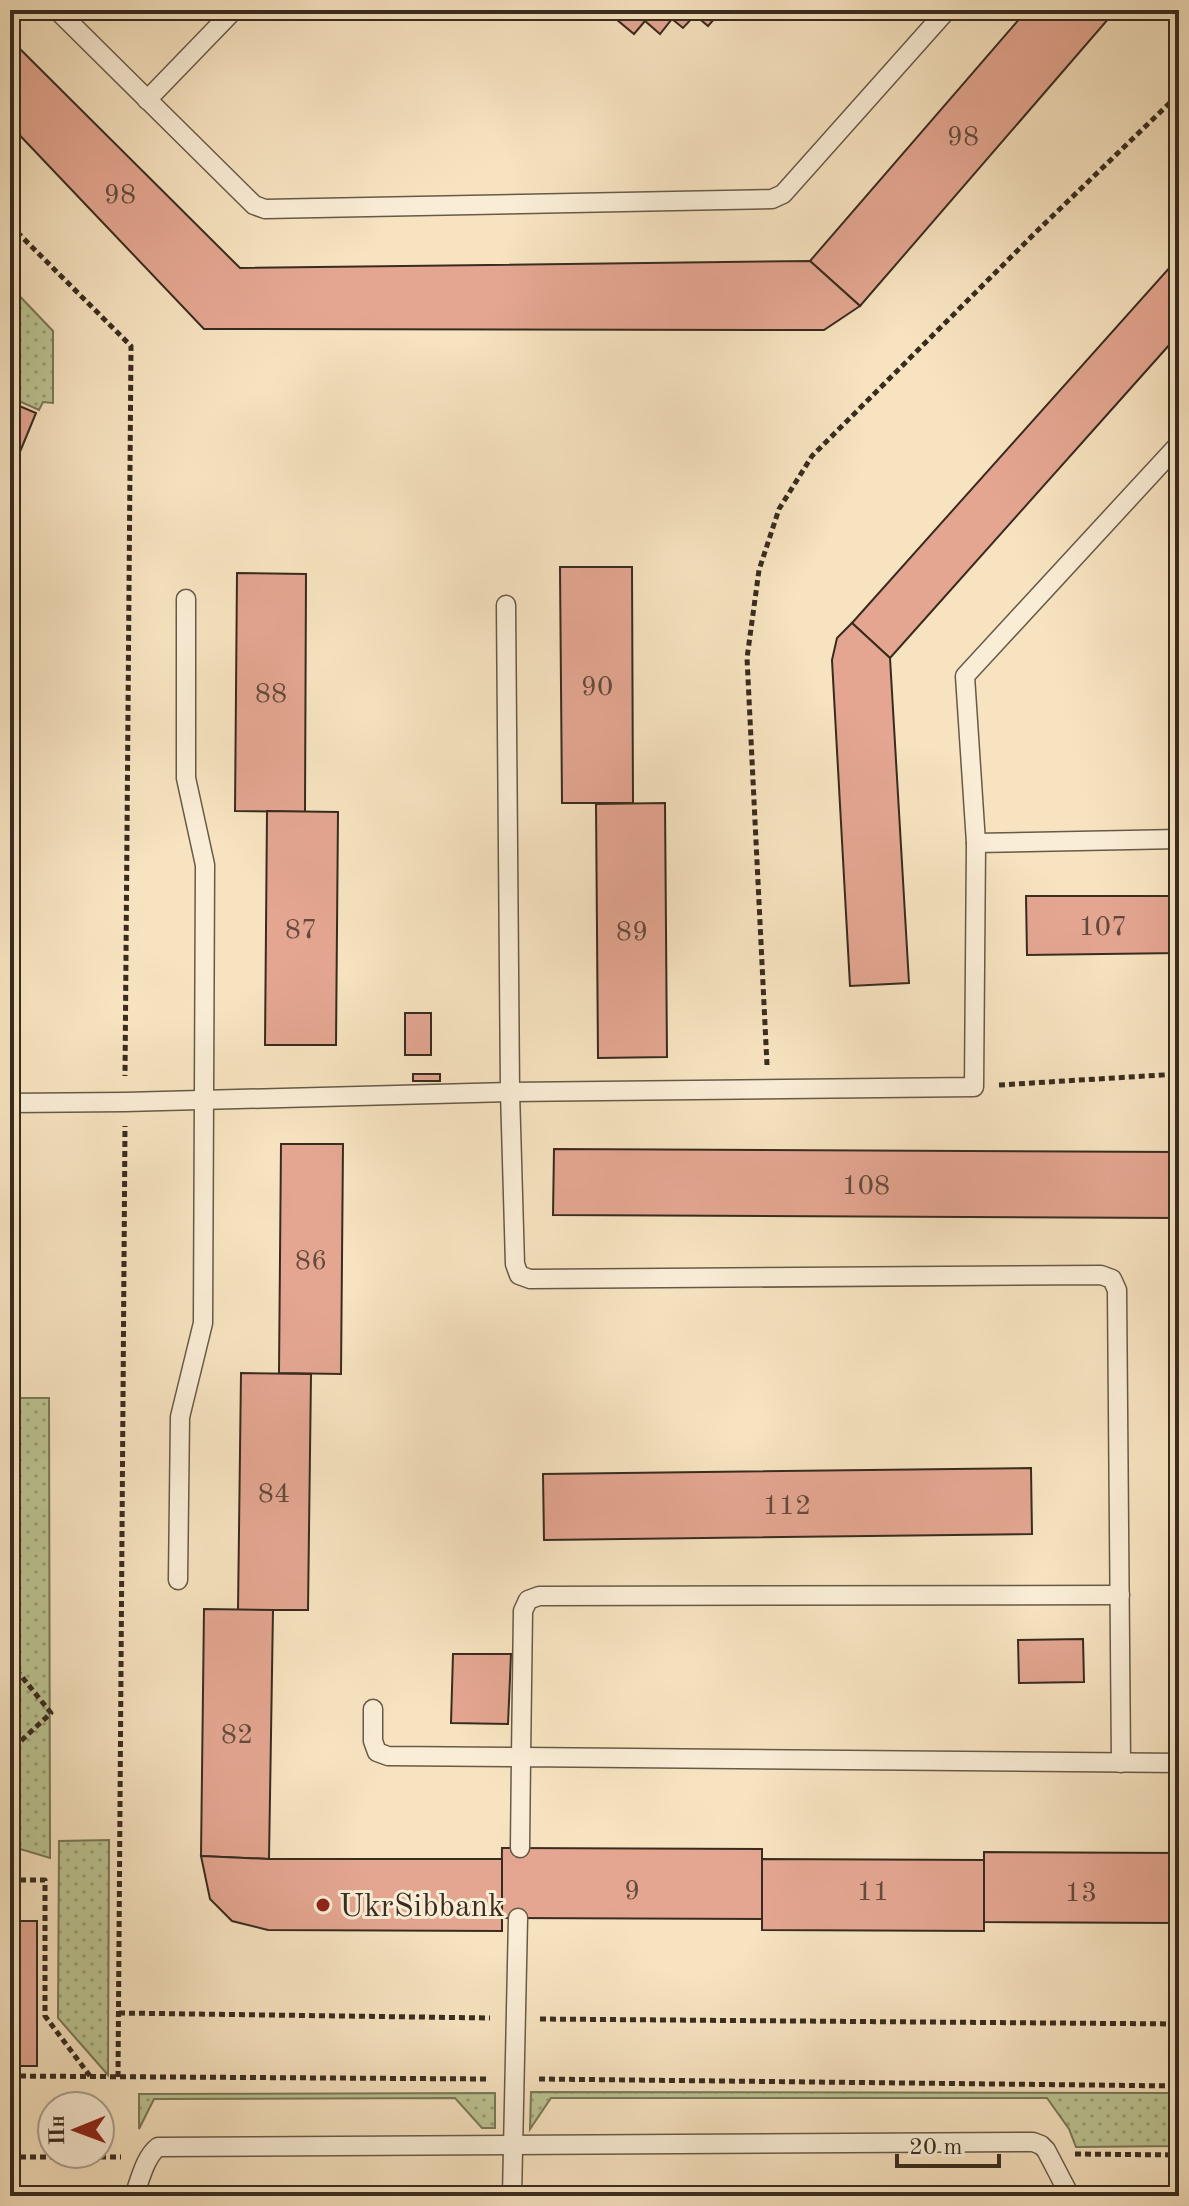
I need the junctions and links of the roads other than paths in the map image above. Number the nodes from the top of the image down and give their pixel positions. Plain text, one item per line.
1 (57, 10) edge
2 (234, 10) edge
3 (947, 10) edge
4 (147, 100) junction
5 (1179, 444) edge
6 (186, 599) dead end
7 (506, 605) dead end
8 (1179, 839) edge
9 (976, 843) junction
10 (510, 1092) junction
11 (203, 1100) junction
12 (10, 1103) edge
13 (178, 1580) dead end
14 (1120, 1595) junction
15 (373, 1709) dead end
16 (521, 1757) junction
17 (1121, 1763) junction
18 (1179, 1763) edge
19 (520, 1848) dead end
20 (518, 1918) dead end
21 (513, 2144) junction
22 (134, 2196) edge
23 (512, 2196) edge
24 (1070, 2196) edge

1 - 4 lane
2 - 4 lane
3 - 4 lane
5 - 9 lane
6 - 11 lane
7 - 10 lane
8 - 9 lane
9 - 10 lane
10 - 11 lane
10 - 14 lane
11 - 12 lane
11 - 13 lane
14 - 16 lane
14 - 17 lane
15 - 16 lane
16 - 17 lane
16 - 19 lane
17 - 18 lane
20 - 21 lane
21 - 22 lane
21 - 23 lane
21 - 24 lane

